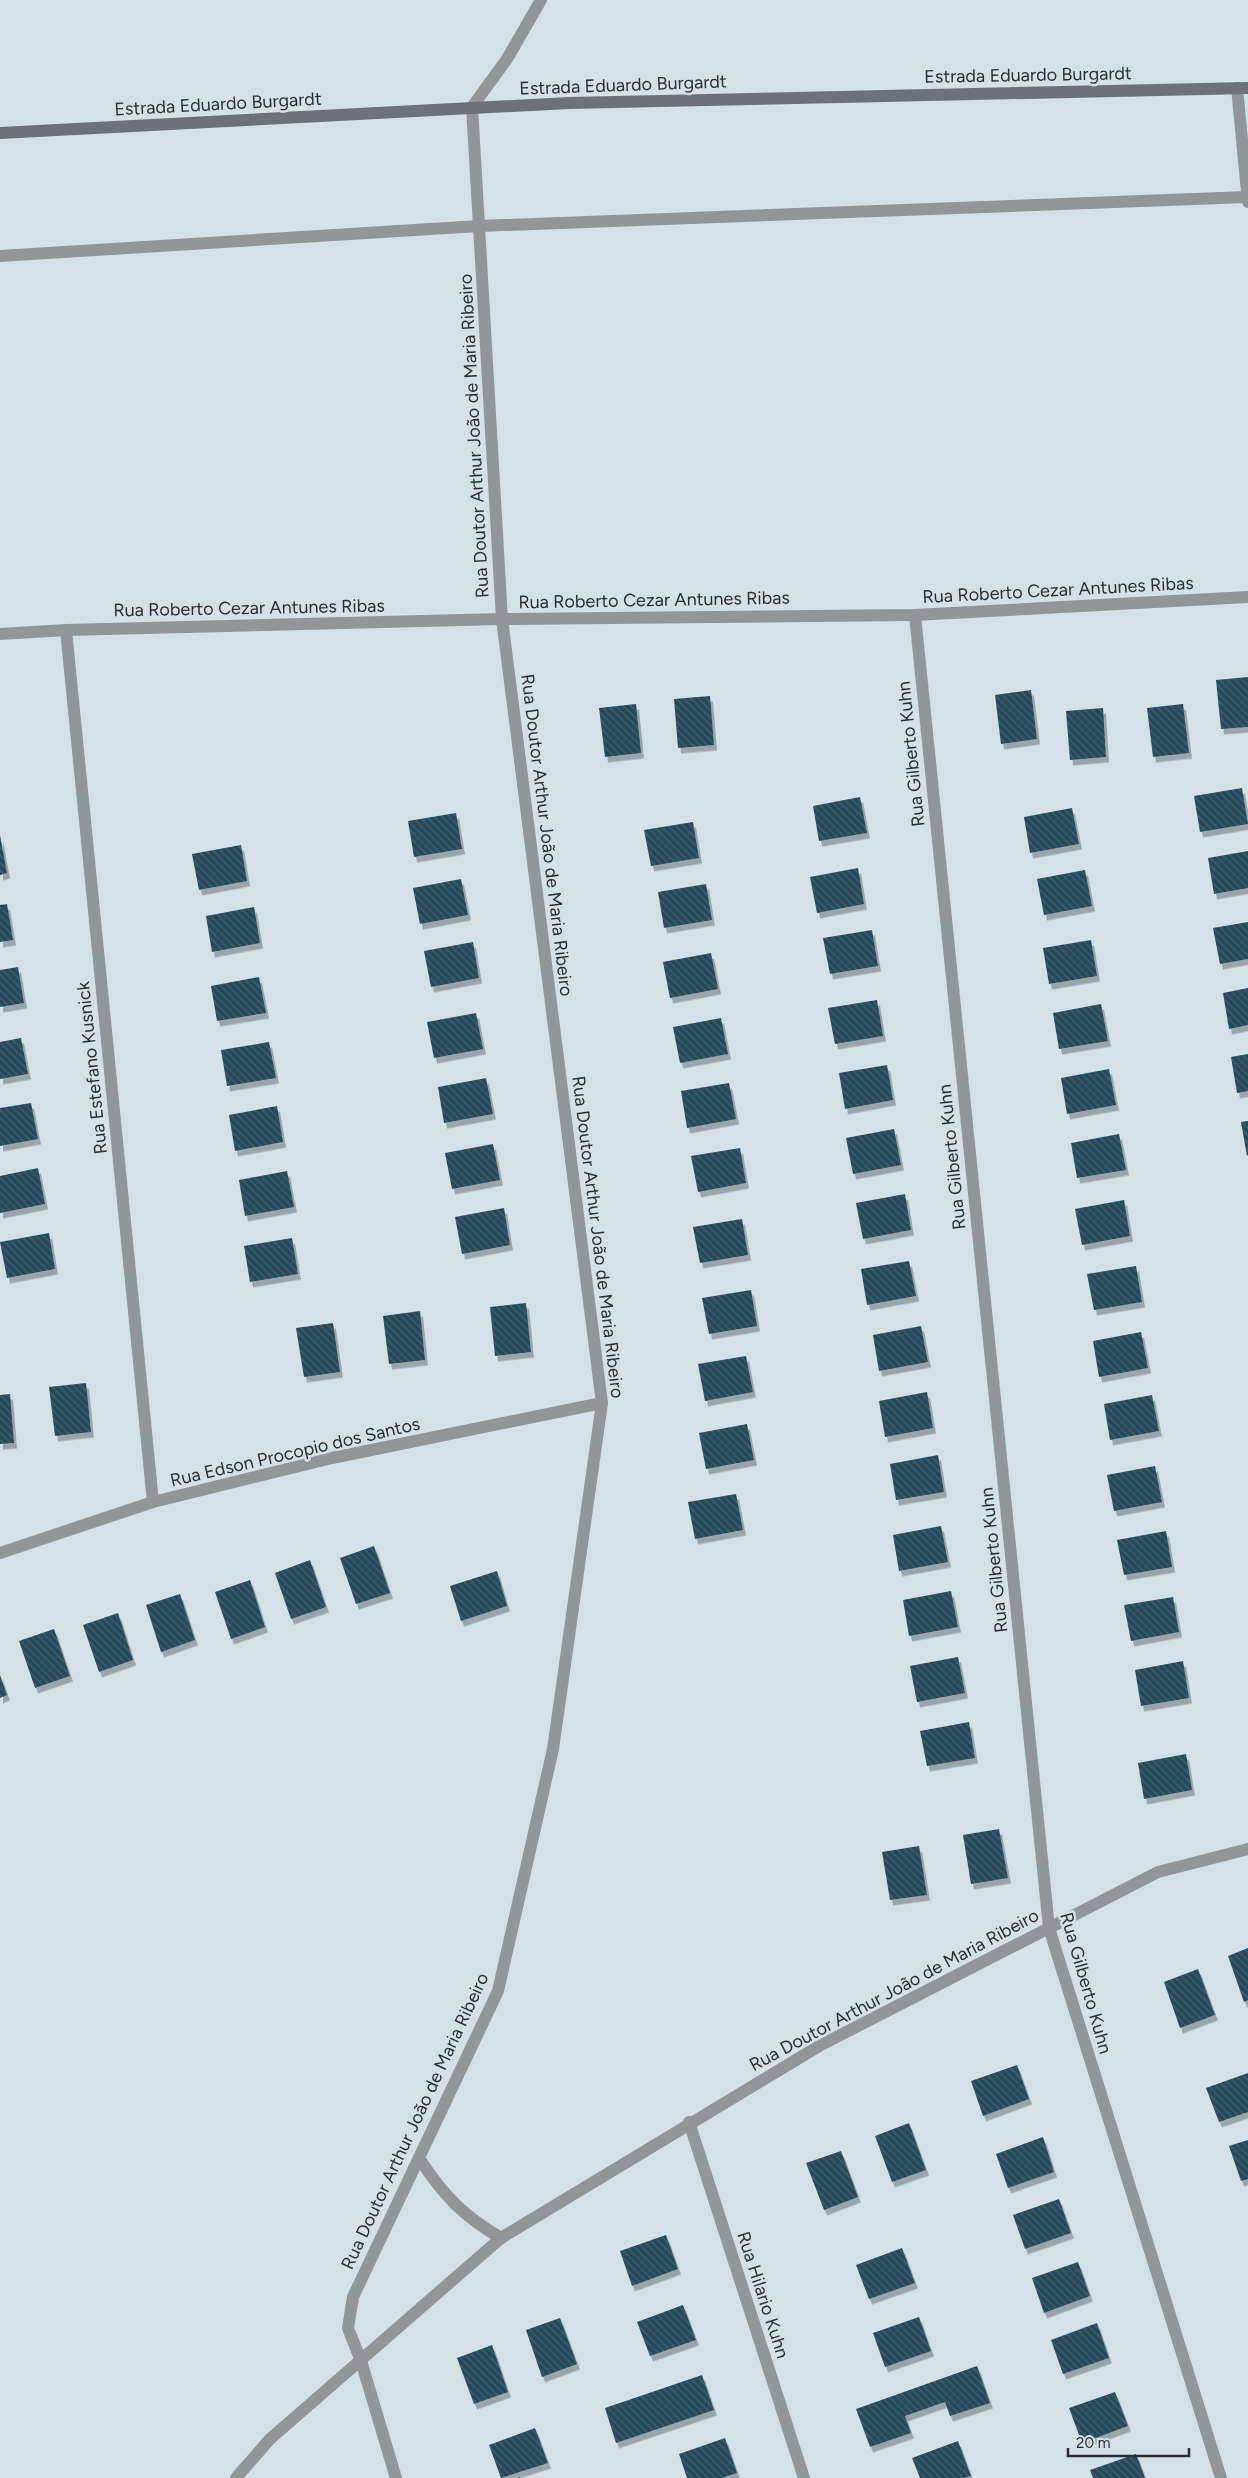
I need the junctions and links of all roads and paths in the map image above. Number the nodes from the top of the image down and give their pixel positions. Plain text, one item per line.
1 (541, 0) edge
2 (1242, 88) edge
3 (472, 108) junction
4 (0, 133) edge
5 (1248, 197) edge
6 (1248, 202) edge
7 (479, 226) junction
8 (0, 256) edge
9 (1248, 597) edge
10 (915, 615) junction
11 (502, 619) junction
12 (66, 630) junction
13 (0, 634) edge
14 (602, 1403) junction
15 (153, 1502) junction
16 (0, 1553) edge
17 (1248, 1849) edge
18 (1049, 1928) junction
19 (689, 2122) junction
20 (419, 2158) junction
21 (501, 2238) junction
22 (361, 2361) junction
23 (236, 2478) edge
24 (396, 2478) edge
25 (804, 2478) edge
26 (1221, 2478) edge

1 - 3 street
2 - 3 main road, Estrada Eduardo Burgardt
2 - 5 street
3 - 4 main road, Estrada Eduardo Burgardt
3 - 7 street, Rua Doutor Arthur João de Maria Ribeiro
5 - 6 street
5 - 7 street
7 - 8 street
7 - 11 street, Rua Doutor Arthur João de Maria Ribeiro
9 - 10 street, Rua Roberto Cezar Antunes Ribas
10 - 11 street, Rua Roberto Cezar Antunes Ribas
10 - 18 street, Rua Gilberto Kuhn
11 - 12 street, Rua Roberto Cezar Antunes Ribas
11 - 14 street, Rua Doutor Arthur João de Maria Ribeiro
12 - 13 street, Rua Roberto Cezar Antunes Ribas
12 - 15 street, Rua Estefano Kusnick
14 - 15 street, Rua Edson Procopio dos Santos
14 - 20 street, Rua Doutor Arthur João de Maria Ribeiro
15 - 16 street, Rua Edson Procopio dos Santos
17 - 18 street, Rua Doutor Arthur João de Maria Ribeiro
18 - 19 street, Rua Doutor Arthur João de Maria Ribeiro
18 - 26 street, Rua Gilberto Kuhn
19 - 21 street, Rua Doutor Arthur João de Maria Ribeiro
19 - 25 street, Rua Hilario Kuhn
20 - 21 street
20 - 22 street, Rua Doutor Arthur João de Maria Ribeiro
21 - 22 street, Rua Doutor Arthur João de Maria Ribeiro
22 - 23 street, Rua Doutor Arthur João de Maria Ribeiro
22 - 24 street

